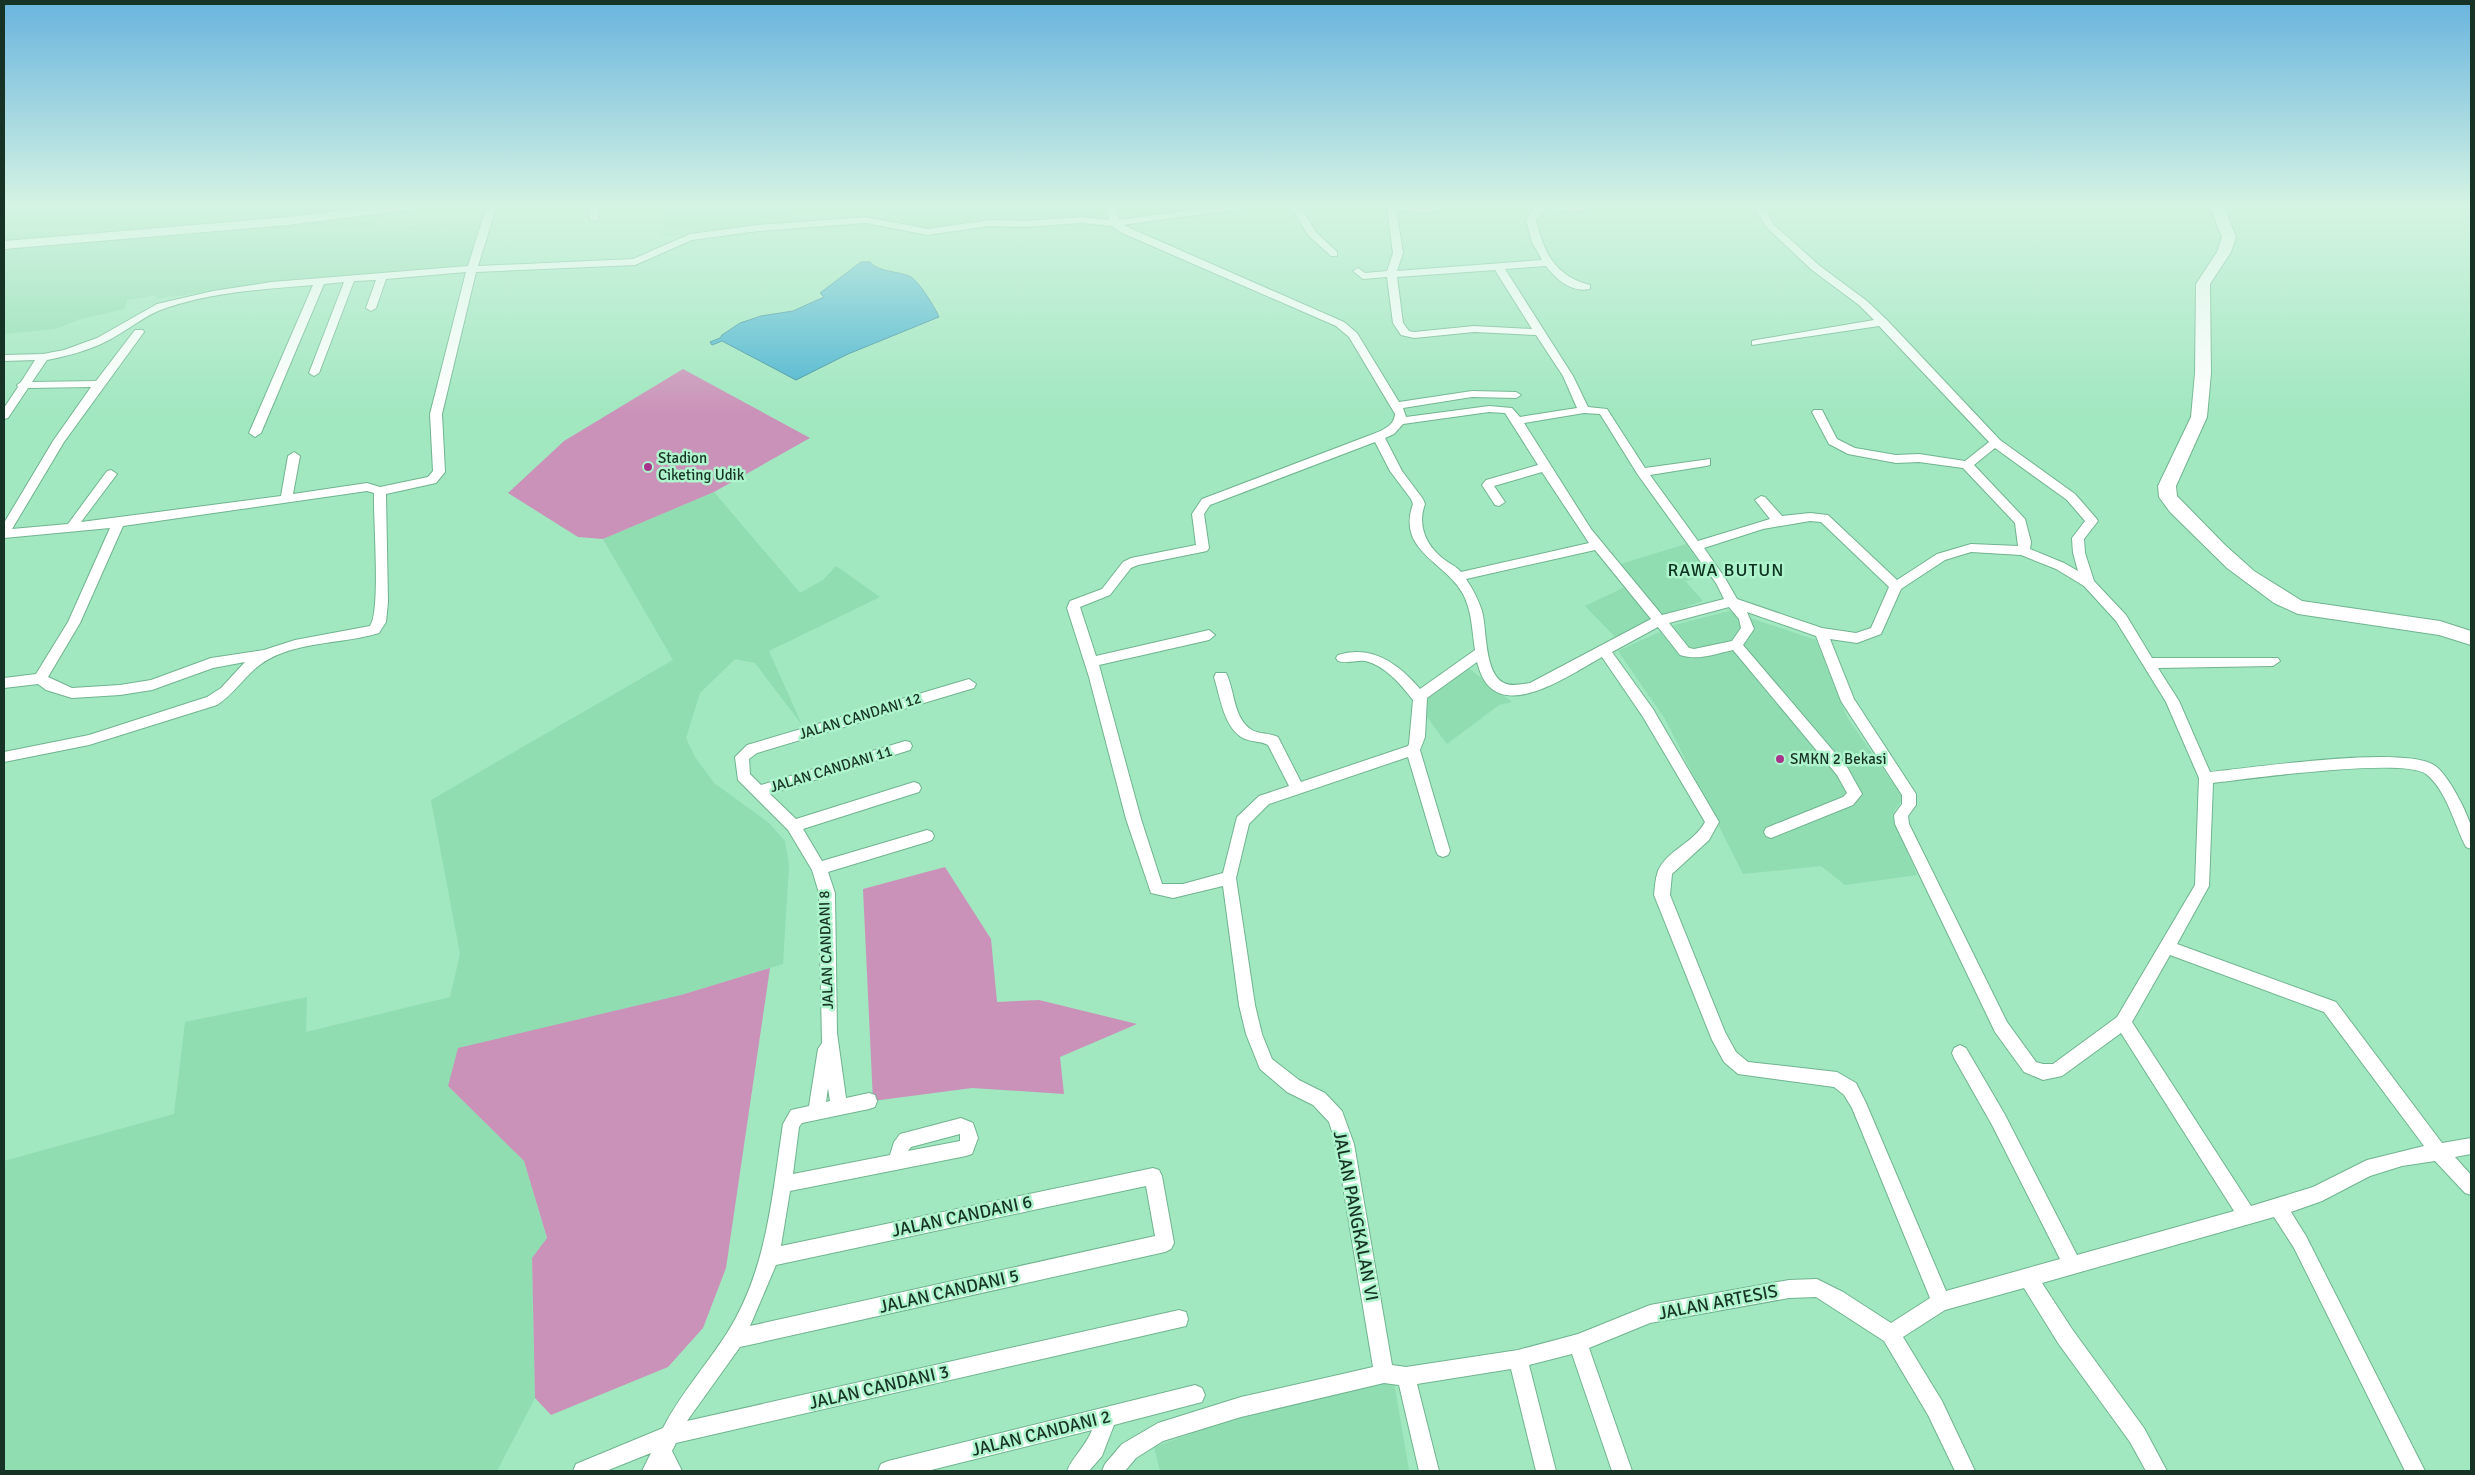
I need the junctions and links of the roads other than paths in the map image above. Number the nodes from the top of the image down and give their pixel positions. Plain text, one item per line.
1 (418, 274) edge
2 (471, 274) edge
3 (1228, 274) edge
4 (1361, 274) edge
5 (1406, 274) edge
6 (1503, 274) edge
7 (1558, 274) edge
8 (1825, 274) edge
9 (2210, 274) edge
10 (1392, 275) junction
11 (382, 277) junction
12 (350, 279) junction
13 (320, 281) junction
14 (1586, 287) dead end
15 (370, 308) dead end
16 (1883, 322) junction
17 (139, 332) dead end
18 (1538, 332) junction
19 (1756, 343) dead end
20 (4, 358) edge
21 (42, 358) junction
22 (314, 374) dead end
23 (99, 384) junction
24 (22, 385) junction
25 (1476, 394) junction
26 (1516, 395) dead end
27 (1396, 406) junction
28 (1489, 409) junction
29 (1584, 410) junction
30 (1818, 412) dead end
31 (4, 416) edge
32 (1400, 421) junction
33 (1517, 421) junction
34 (255, 432) dead end
35 (1377, 437) junction
36 (1996, 443) junction
37 (294, 456) dead end
38 (1706, 462) dead end
39 (1967, 465) junction
40 (1545, 467) junction
41 (1642, 472) junction
42 (111, 474) dead end
43 (380, 491) junction
44 (286, 500) junction
45 (1761, 500) dead end
46 (1499, 502) dead end
47 (1780, 522) junction
48 (118, 523) junction
49 (71, 528) junction
50 (4, 534) edge
51 (1598, 545) junction
52 (1696, 546) junction
53 (2023, 551) junction
54 (1457, 577) junction
55 (2088, 583) junction
56 (1896, 586) junction
57 (1732, 602) junction
58 (1659, 621) junction
59 (1821, 632) junction
60 (1209, 635) dead end
61 (2471, 638) edge
62 (1736, 645) junction
63 (1604, 651) junction
64 (266, 653) junction
65 (1480, 653) junction
66 (1343, 658) dead end
67 (2273, 661) dead end
68 (1092, 662) junction
69 (2148, 664) junction
70 (1221, 677) dead end
71 (40, 679) junction
72 (4, 683) edge
73 (969, 684) dead end
74 (1420, 699) junction
75 (905, 746) dead end
76 (752, 749) joint
77 (1413, 750) junction
78 (4, 757) edge
79 (2206, 778) junction
80 (914, 788) dead end
81 (1298, 789) junction
82 (757, 792) junction
83 (793, 826) junction
84 (1771, 832) dead end
85 (927, 836) dead end
86 (2471, 843) edge
87 (1442, 851) dead end
88 (819, 868) junction
89 (1229, 878) junction
90 (2167, 946) junction
91 (2123, 1022) junction
92 (829, 1033) junction
93 (1960, 1053) dead end
94 (869, 1101) dead end
95 (839, 1107) junction
96 (816, 1112) junction
97 (2471, 1146) edge
98 (2438, 1151) junction
99 (896, 1162) dead end
100 (783, 1184) junction
101 (2471, 1187) edge
102 (2278, 1207) junction
103 (2248, 1216) junction
104 (1165, 1243) joint
105 (770, 1257) junction
106 (2073, 1266) junction
107 (2028, 1278) junction
108 (1941, 1302) junction
109 (1179, 1319) dead end
110 (1891, 1334) junction
111 (734, 1339) junction
112 (1578, 1343) junction
113 (1518, 1358) junction
114 (1384, 1374) junction
115 (1406, 1376) junction
116 (1195, 1395) dead end
117 (1107, 1417) junction
118 (666, 1443) junction
119 (583, 1471) edge
120 (652, 1471) edge
121 (672, 1471) edge
122 (888, 1471) edge
123 (1077, 1471) edge
124 (1112, 1471) edge
125 (1429, 1471) edge
126 (1546, 1471) edge
127 (1622, 1471) edge
128 (1965, 1471) edge
129 (2157, 1471) edge
130 (2415, 1471) edge

1 - 11 street
2 - 43 street
3 - 27 street
4 - 10 street
5 - 10 street
6 - 18 street
7 - 14 street
8 - 16 street
9 - 61 street
10 - 18 street
11 - 12 street
11 - 15 street
12 - 13 street
12 - 22 street
13 - 21 street
13 - 34 street
16 - 19 street
16 - 36 street
17 - 23 street
18 - 29 street
20 - 21 street
21 - 24 street
23 - 24 street
23 - 50 street
24 - 31 street
25 - 26 street
25 - 27 street
25 - 28 street
27 - 32 street
28 - 32 street
28 - 33 street
29 - 33 street
29 - 41 street
30 - 39 street
32 - 35 street
33 - 40 street
35 - 54 street
35 - 68 street
36 - 39 street
36 - 55 street
37 - 44 street
38 - 41 street
39 - 53 street
40 - 46 street
40 - 51 street
41 - 52 street
42 - 49 street
43 - 44 street
43 - 64 street
44 - 48 street
45 - 47 street
47 - 52 street
47 - 56 street
48 - 49 street
48 - 71 street
49 - 50 street
51 - 54 street
51 - 58 street
52 - 57 street
53 - 55 street
53 - 56 street
54 - 65 street
55 - 69 street
56 - 59 street
57 - 58 street
57 - 59 street
57 - 62 street
58 - 62 street
58 - 63 street
59 - 91 street
60 - 68 street
62 - 84 street
63 - 65 street
63 - 108 street
64 - 71 street
64 - 78 street
65 - 74 street
66 - 74 street
67 - 69 street
68 - 89 street
69 - 79 street
70 - 81 street
71 - 72 street
73 - 76 street, JALAN CANDANI 12
74 - 77 street
75 - 82 street, JALAN CANDANI 11
76 - 82 street, JALAN CANDANI 8
77 - 81 street, JALAN PANGKALAN VI
77 - 87 street
79 - 86 street
79 - 90 street
80 - 83 street
81 - 89 street, JALAN PANGKALAN VI
82 - 83 street, JALAN CANDANI 8
83 - 88 street, JALAN CANDANI 8
85 - 88 street
88 - 92 street, JALAN CANDANI 8
89 - 114 street, JALAN PANGKALAN VI
90 - 91 street
90 - 98 street
91 - 103 street
92 - 95 street, JALAN CANDANI 8
92 - 96 street, JALAN CANDANI 8
93 - 106 street
94 - 95 street
95 - 96 street
96 - 100 street
97 - 98 street
98 - 101 street
98 - 102 street
99 - 100 street
100 - 105 street
102 - 103 street
102 - 130 street
103 - 106 street
104 - 105 street, JALAN CANDANI 6
104 - 111 street, JALAN CANDANI 5
105 - 111 street
106 - 107 street
107 - 108 street
107 - 129 street
108 - 110 street
109 - 118 street, JALAN CANDANI 3
110 - 112 street, JALAN ARTESIS
110 - 128 street, JALAN ARTESIS
111 - 118 street
112 - 113 street, JALAN ARTESIS
112 - 127 street
113 - 115 street, JALAN ARTESIS
113 - 126 street
114 - 115 street, JALAN ARTESIS
114 - 124 street
115 - 125 street
116 - 117 street, JALAN CANDANI 2
117 - 122 street, JALAN CANDANI 2
117 - 123 street
118 - 119 street, JALAN CANDANI 3
118 - 120 street
118 - 121 street

